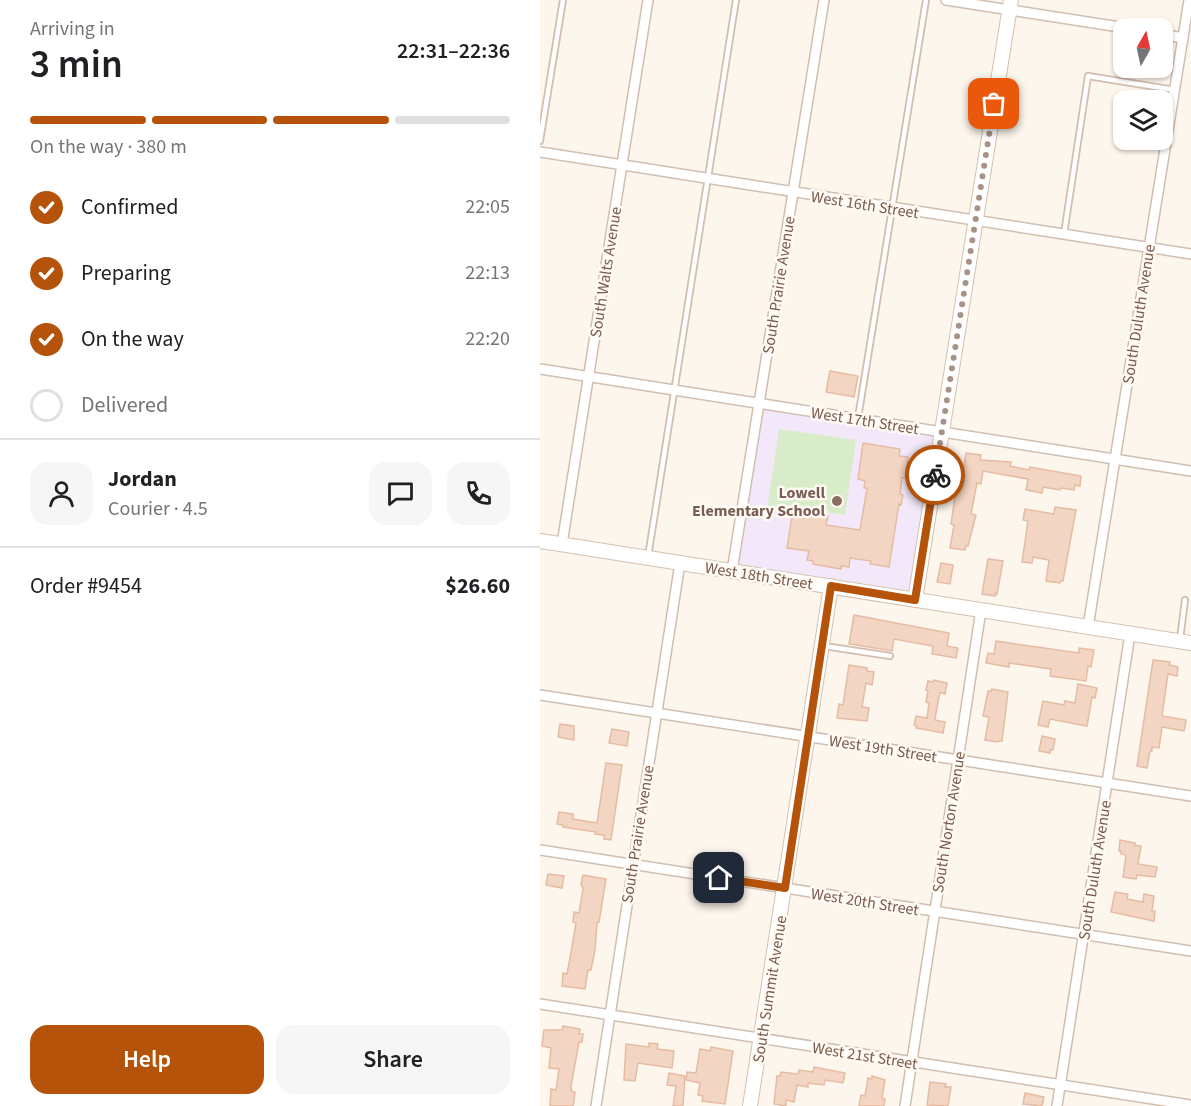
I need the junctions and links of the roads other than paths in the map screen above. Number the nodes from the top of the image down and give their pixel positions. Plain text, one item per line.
1 (563, 0) edge
2 (648, 0) edge
3 (736, 0) edge
4 (824, 0) edge
5 (926, 0) edge
6 (946, 0) edge
7 (1189, 0) edge
8 (1010, 5) edge
9 (1113, 25) edge
10 (1173, 36) edge
11 (1183, 38) junction
12 (1174, 90) junction
13 (540, 141) edge
14 (540, 152) edge
15 (621, 165) junction
16 (707, 179) junction
17 (793, 192) junction
18 (892, 208) junction
19 (976, 221) junction
20 (1064, 234) junction
21 (1149, 247) junction
22 (1191, 254) edge
23 (540, 369) edge
24 (589, 376) junction
25 (674, 390) junction
26 (760, 403) junction
27 (858, 419) junction
28 (941, 432) junction
29 (1116, 459) junction
30 (1191, 471) edge
31 (540, 541) edge
32 (562, 544) junction
33 (648, 558) junction
34 (680, 563) junction
35 (732, 571) junction
36 (831, 586) junction
37 (915, 600) junction
38 (1185, 600) dead end
39 (981, 610) junction
40 (1088, 627) junction
41 (1130, 634) junction
42 (1185, 642) edge
43 (822, 646) junction
44 (890, 656) dead end
45 (540, 694) edge
46 (656, 712) junction
47 (808, 736) junction
48 (958, 760) junction
49 (1107, 783) junction
50 (1191, 796) edge
51 (540, 850) edge
52 (632, 865) junction
53 (785, 888) junction
54 (934, 912) junction
55 (1083, 935) junction
56 (1191, 951) edge
57 (540, 1004) edge
58 (610, 1014) junction
59 (761, 1039) junction
60 (912, 1062) junction
61 (1061, 1085) junction
62 (1191, 1105) edge
63 (596, 1106) edge
64 (750, 1106) edge
65 (905, 1106) edge
66 (1057, 1106) edge

1 - 13 lane
2 - 15 street, South Walts Avenue
3 - 16 lane
4 - 17 street, South Prairie Avenue
5 - 18 lane
6 - 8 street
7 - 11 street, South Duluth Avenue
8 - 9 street
8 - 19 street
10 - 11 street
11 - 12 street, South Duluth Avenue
12 - 20 lane
12 - 21 street, South Duluth Avenue
14 - 15 street, West 16th Street
15 - 16 street, West 16th Street
15 - 24 street, South Walts Avenue
16 - 17 street, West 16th Street
16 - 25 lane
17 - 18 street, West 16th Street
17 - 26 street, South Prairie Avenue
18 - 19 street, West 16th Street
18 - 27 lane
19 - 20 street, West 16th Street
19 - 28 street
20 - 21 street, West 16th Street
21 - 22 street, West 16th Street
21 - 29 street, South Duluth Avenue
23 - 24 street, West 17th Street
24 - 25 street, West 17th Street
24 - 32 street, South Walts Avenue
25 - 26 street, West 17th Street
25 - 33 lane
26 - 27 street, West 17th Street
26 - 35 street, South Prairie Avenue
27 - 28 street, West 17th Street
28 - 29 street, West 17th Street
28 - 37 street
29 - 30 street, West 17th Street
29 - 40 street, South Duluth Avenue
31 - 32 street, West 18th Street
32 - 33 street, West 18th Street
33 - 34 street, West 18th Street
34 - 35 street, West 18th Street
34 - 46 street, South Prairie Avenue
35 - 36 street, West 18th Street
36 - 37 street, West 18th Street
36 - 43 street, South Summit Avenue
37 - 39 street, West 18th Street
38 - 42 lane
39 - 40 street, West 18th Street
39 - 48 street, South Norton Avenue
40 - 41 street, West 18th Street
41 - 42 street, West 18th Street
41 - 49 street, South Duluth Avenue
43 - 44 lane
43 - 47 street, South Summit Avenue
45 - 46 street, West 19th Street
46 - 47 street, West 19th Street
46 - 52 street, South Prairie Avenue
47 - 48 street, West 19th Street
47 - 53 street, South Summit Avenue
48 - 49 street, West 19th Street
48 - 54 street, South Norton Avenue
49 - 50 street, West 19th Street
49 - 55 street, South Duluth Avenue
51 - 52 street, West 20th Street
52 - 53 street, West 20th Street
52 - 58 street, South Prairie Avenue
53 - 54 street, West 20th Street
53 - 59 street, South Summit Avenue
54 - 55 street, West 20th Street
54 - 60 street, South Norton Avenue
55 - 56 street, West 20th Street
55 - 61 street, South Duluth Avenue
57 - 58 street, West 21st Street
58 - 59 street, West 21st Street
58 - 63 street, South Prairie Avenue
59 - 60 street, West 21st Street
59 - 64 street, South Summit Avenue
60 - 61 street, West 21st Street
60 - 65 street, South Norton Avenue
61 - 62 street, West 21st Street
61 - 66 street, South Duluth Avenue

